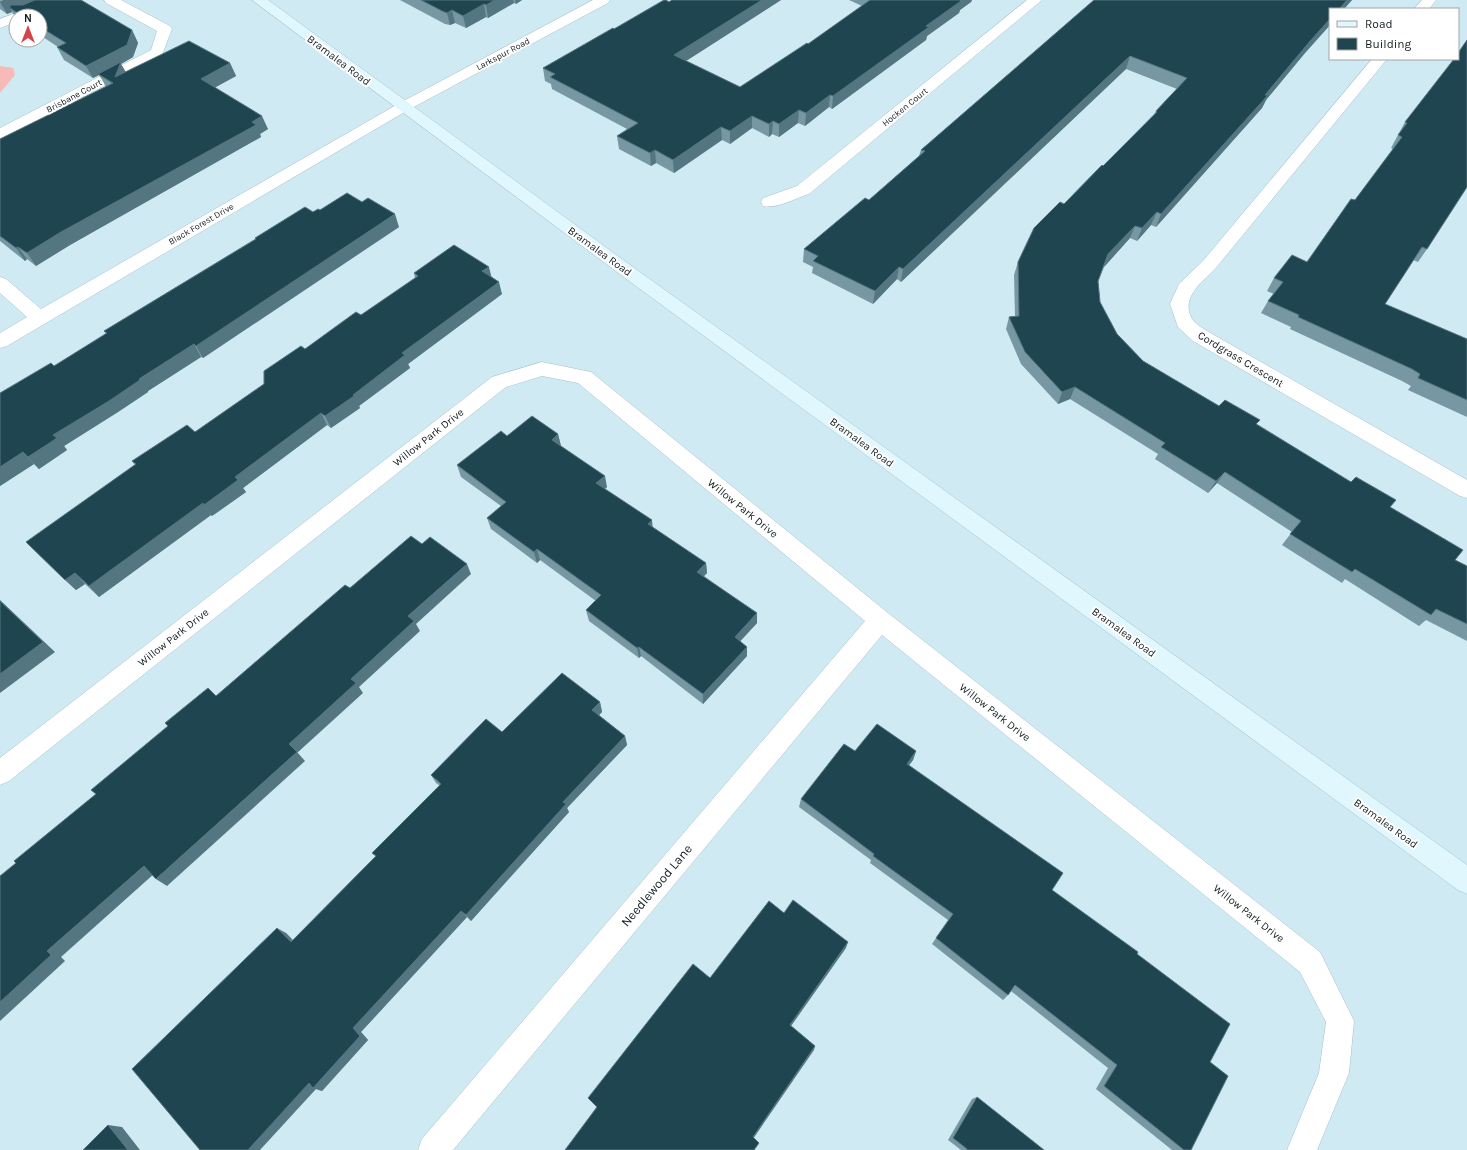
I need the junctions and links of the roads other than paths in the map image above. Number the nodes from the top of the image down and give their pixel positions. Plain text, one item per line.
1 (111, 0) edge
2 (259, 0) edge
3 (603, 0) edge
4 (1035, 0) edge
5 (1429, 0) edge
6 (1422, 8) edge
7 (1379, 60) edge
8 (403, 107) junction
9 (0, 134) edge
10 (769, 202) dead end
11 (0, 283) edge
12 (40, 318) junction
13 (0, 341) edge
14 (1467, 490) edge
15 (880, 620) junction
16 (0, 773) edge
17 (1467, 881) edge
18 (433, 1150) edge
19 (1302, 1150) edge

1 - 9 street, Brisbane Court
2 - 8 main road, Bramalea Road
3 - 8 street, Larkspur Road
4 - 10 street, Hocken Court
5 - 6 street
7 - 14 street, Cordgrass Crescent
8 - 12 street, Black Forest Drive
8 - 17 main road, Bramalea Road
11 - 12 street
12 - 13 street, Black Forest Drive
15 - 16 street, Willow Park Drive
15 - 18 street, Needlewood Lane
15 - 19 street, Willow Park Drive

